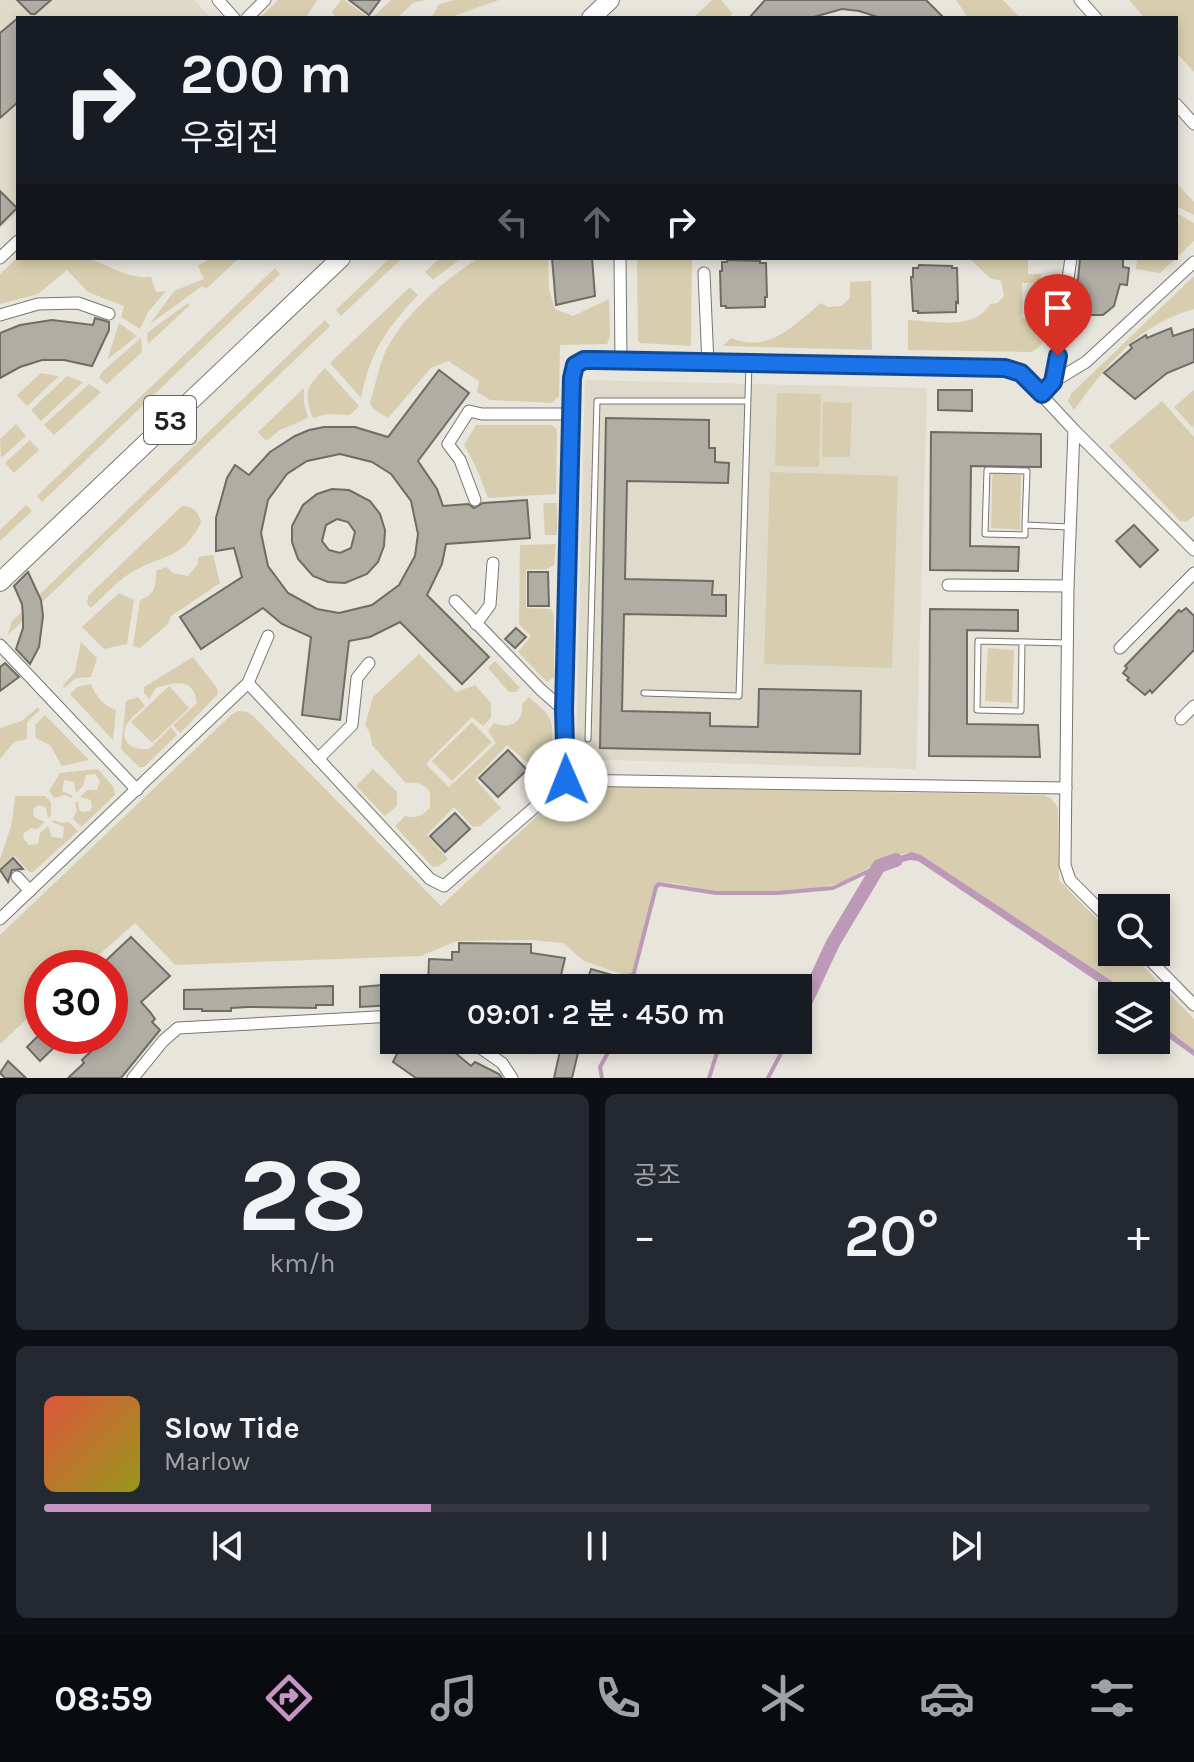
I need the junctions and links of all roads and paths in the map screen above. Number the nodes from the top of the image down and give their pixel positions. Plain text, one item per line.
1 (218, 0) edge
2 (265, 0) edge
3 (610, 0) edge
4 (1080, 0) edge
5 (232, 16) edge
6 (249, 16) edge
7 (593, 16) edge
8 (1094, 16) edge
9 (1178, 106) edge
10 (1194, 124) edge
11 (16, 243) edge
12 (0, 258) edge
13 (339, 260) edge
14 (620, 260) edge
15 (1071, 260) edge
16 (1194, 262) edge
17 (704, 273) dead end
18 (109, 314) dead end
19 (0, 315) edge
20 (621, 361) junction
21 (708, 364) junction
22 (749, 364) junction
23 (1053, 382) junction
24 (1042, 394) junction
25 (747, 401) junction
26 (571, 414) junction
27 (1074, 430) junction
28 (475, 500) dead end
29 (1025, 525) junction
30 (1070, 527) junction
31 (1192, 543) edge
32 (493, 563) dead end
33 (1194, 573) edge
34 (0, 582) edge
35 (948, 585) dead end
36 (1068, 586) junction
37 (455, 601) dead end
38 (476, 624) junction
39 (268, 636) dead end
40 (1022, 642) junction
41 (1068, 643) junction
42 (0, 645) edge
43 (1120, 648) dead end
44 (369, 663) dead end
45 (248, 683) junction
46 (644, 693) dead end
47 (1194, 706) edge
48 (564, 710) junction
49 (1181, 719) dead end
50 (588, 739) dead end
51 (318, 759) junction
52 (566, 780) junction
53 (1066, 788) junction
54 (137, 790) junction
55 (17, 877) dead end
56 (30, 891) junction
57 (1098, 907) edge
58 (0, 919) edge
59 (1156, 966) edge
60 (1194, 1005) edge
61 (380, 1017) edge
62 (489, 1054) edge
63 (133, 1078) edge
64 (512, 1078) edge

1 - 5 street
2 - 6 street
3 - 7 main road
4 - 8 street
9 - 10 street
11 - 12 street
13 - 34 main road, 53
14 - 20 street
15 - 23 street
16 - 23 street
17 - 21 street
18 - 19 street
20 - 21 street
20 - 26 street
21 - 22 street
22 - 24 street
22 - 25 lane
23 - 24 street
24 - 27 street
25 - 46 lane
25 - 50 lane
26 - 28 street
26 - 48 street
27 - 30 street
27 - 31 street
29 - 29 lane
29 - 30 lane
30 - 36 street
32 - 38 street
33 - 43 street
35 - 36 street
36 - 41 street
37 - 38 street
38 - 48 street
39 - 45 street
40 - 40 lane
40 - 41 lane
41 - 53 street
42 - 54 street
44 - 51 street
45 - 51 street
45 - 54 street
47 - 49 street
48 - 52 street
51 - 52 street
52 - 53 street
53 - 57 street
54 - 56 street
55 - 56 street
56 - 58 street
59 - 60 street
61 - 63 street
62 - 64 street

